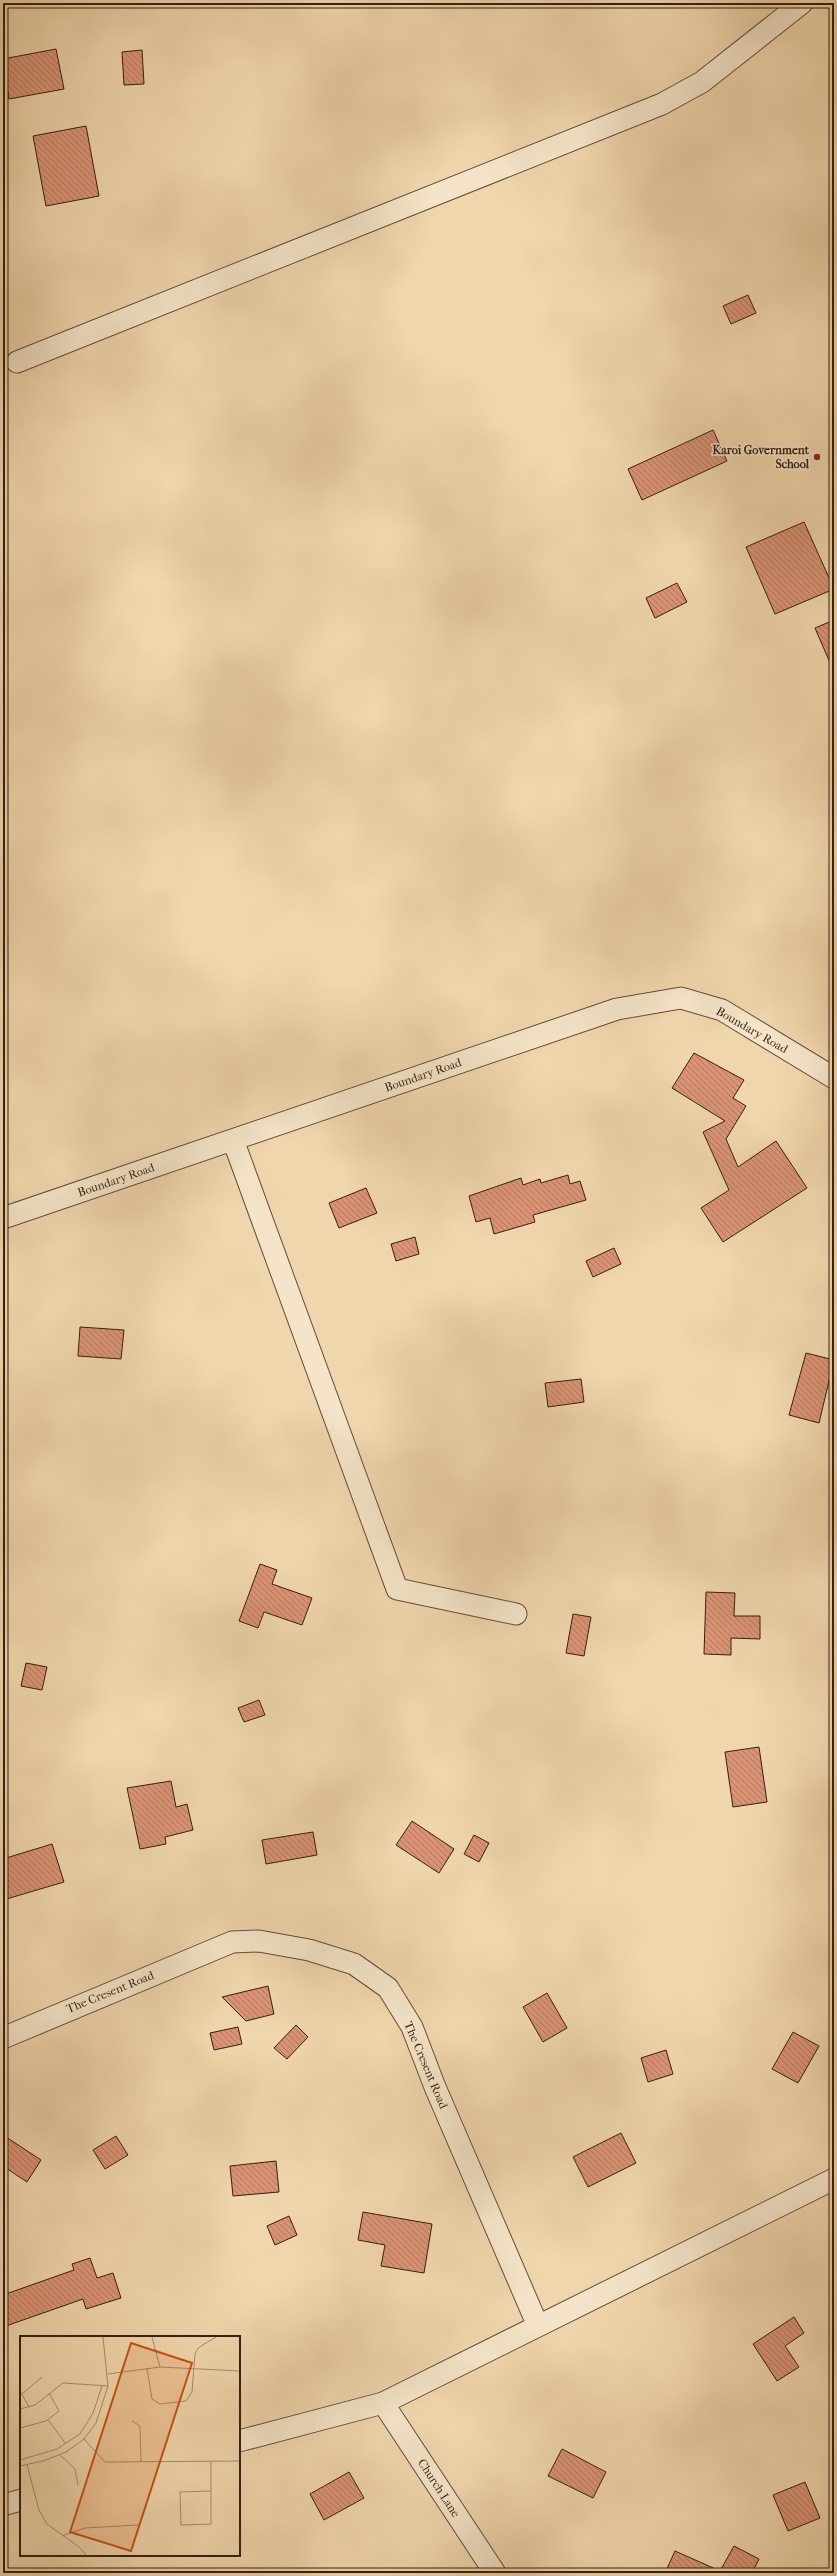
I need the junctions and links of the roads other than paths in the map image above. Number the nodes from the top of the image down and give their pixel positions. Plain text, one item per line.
1 (802, 3) edge
2 (17, 362) dead end
3 (834, 1078) edge
4 (233, 1140) junction
5 (3, 1218) edge
6 (516, 1614) dead end
7 (3, 2038) edge
8 (834, 2179) edge
9 (538, 2326) junction
10 (383, 2403) junction
11 (240, 2441) edge
12 (20, 2500) edge
13 (3, 2505) edge
14 (495, 2573) edge

1 - 2 street
3 - 4 street, Boundary Road
4 - 5 street, Boundary Road
4 - 6 street
7 - 9 street, The Cresent Road
8 - 9 street
9 - 10 street
10 - 11 street
10 - 14 street, Church Lane
12 - 13 street

